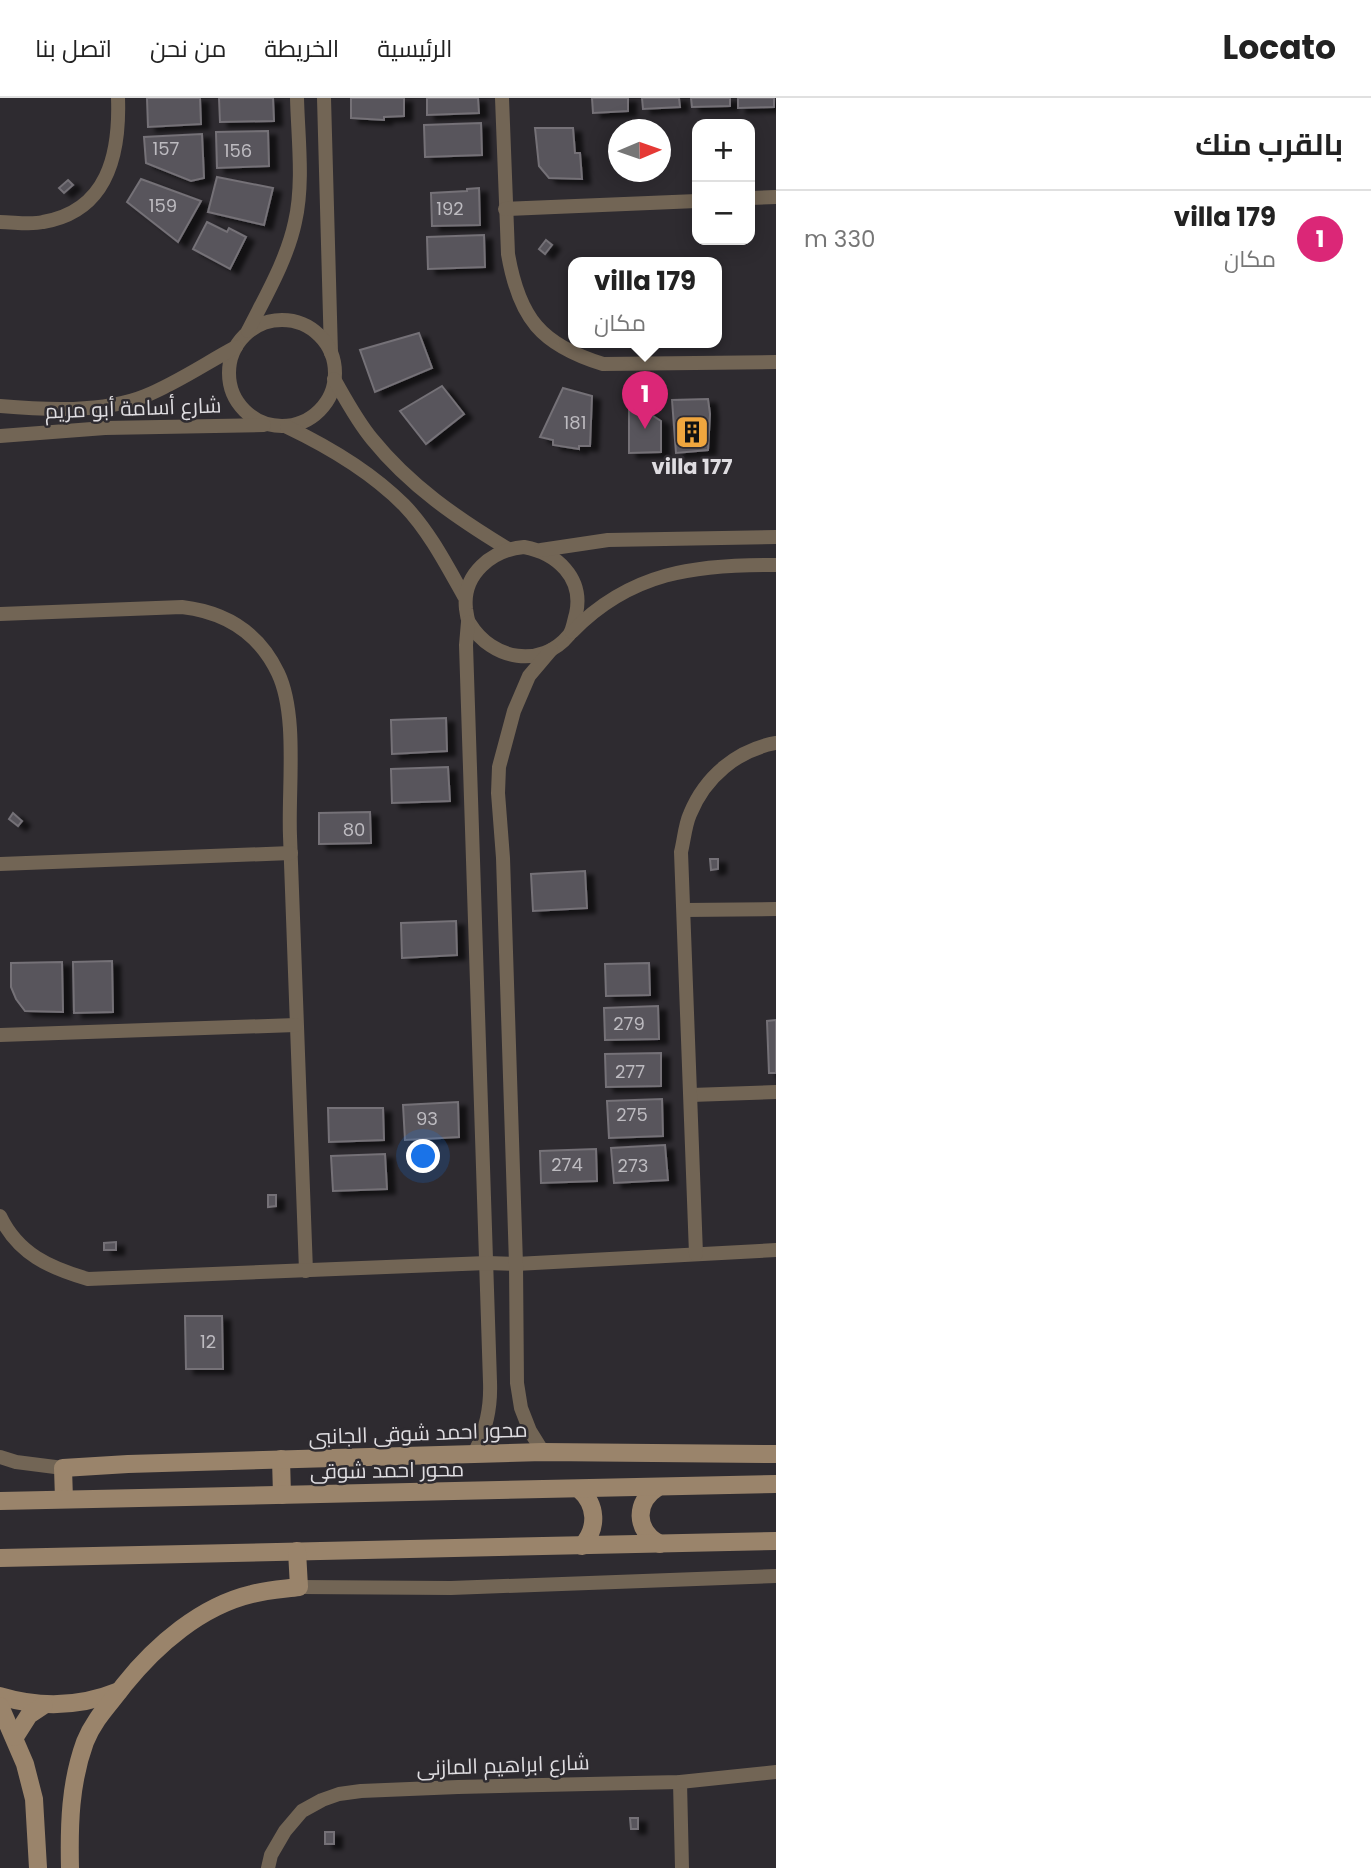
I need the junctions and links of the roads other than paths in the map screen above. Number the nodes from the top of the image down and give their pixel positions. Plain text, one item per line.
1 (118, 98) edge
2 (297, 98) edge
3 (324, 98) edge
4 (502, 98) edge
5 (776, 197) edge
6 (755, 198) edge
7 (692, 201) edge
8 (505, 209) junction
9 (0, 222) edge
10 (248, 333) junction
11 (236, 347) junction
12 (331, 354) junction
13 (776, 362) edge
14 (334, 379) junction
15 (0, 406) edge
16 (267, 425) junction
17 (286, 426) junction
18 (0, 436) edge
19 (776, 537) edge
20 (508, 549) junction
21 (541, 550) junction
22 (776, 565) edge
23 (464, 596) junction
24 (0, 614) edge
25 (467, 622) junction
26 (571, 633) junction
27 (551, 650) junction
28 (776, 743) edge
29 (291, 853) junction
30 (0, 864) edge
31 (776, 909) edge
32 (685, 910) junction
33 (296, 1025) junction
34 (0, 1035) edge
35 (776, 1092) edge
36 (691, 1095) junction
37 (0, 1216) edge
38 (776, 1250) edge
39 (696, 1254) junction
40 (487, 1263) junction
41 (516, 1264) junction
42 (306, 1271) junction
43 (543, 1452) junction
44 (474, 1454) junction
45 (776, 1454) edge
46 (0, 1457) edge
47 (281, 1460) junction
48 (62, 1468) junction
49 (776, 1484) edge
50 (658, 1487) junction
51 (579, 1489) junction
52 (282, 1495) junction
53 (64, 1499) junction
54 (0, 1501) edge
55 (776, 1541) edge
56 (660, 1544) junction
57 (582, 1546) junction
58 (298, 1551) junction
59 (0, 1558) edge
60 (776, 1576) edge
61 (299, 1587) junction
62 (119, 1691) junction
63 (0, 1696) edge
64 (76, 1703) junction
65 (44, 1705) junction
66 (0, 1706) edge
67 (96, 1719) junction
68 (15, 1737) junction
69 (776, 1772) edge
70 (680, 1782) junction
71 (38, 1868) edge
72 (70, 1868) edge
73 (268, 1868) edge
74 (682, 1868) edge

1 - 9 street
2 - 10 street
3 - 12 street
4 - 8 street
5 - 6 street
7 - 8 street
8 - 13 street
10 - 11 street
10 - 12 street
11 - 15 street, شارع أسامة أبو مريم
11 - 16 street
12 - 14 street
14 - 17 street
14 - 20 street
16 - 17 street
16 - 18 street, شارع أسامة أبو مريم
17 - 23 street
19 - 21 street
20 - 21 street
20 - 23 street
21 - 26 street
22 - 26 street
23 - 25 street
24 - 29 street
25 - 27 street
25 - 40 street
26 - 27 street
27 - 41 street
28 - 32 street
29 - 30 street
29 - 33 street
31 - 32 street
32 - 36 street
33 - 34 street
33 - 42 street
35 - 36 street
36 - 39 street
37 - 42 street
38 - 39 street
39 - 41 street
40 - 41 street
40 - 42 street
40 - 44 street
41 - 43 street
43 - 44 main road, محور احمد شوقى الجانبى
43 - 45 main road, محور احمد شوقى الجانبى
44 - 47 main road, محور احمد شوقى الجانبى
46 - 48 street
47 - 48 main road, محور احمد شوقى الجانبى
47 - 52 main road
48 - 53 main road
49 - 50 main road, محور احمد شوقى
50 - 51 main road, محور احمد شوقى
50 - 56 main road
51 - 52 main road, محور احمد شوقى
51 - 57 main road
52 - 53 main road, محور احمد شوقى
53 - 54 main road, محور احمد شوقى
55 - 56 main road
56 - 57 main road
57 - 58 main road
58 - 59 main road
58 - 61 main road
60 - 61 street
61 - 62 main road
62 - 64 main road
62 - 67 main road
63 - 65 main road
64 - 65 main road
64 - 67 main road
65 - 68 main road
66 - 68 main road
67 - 72 main road
68 - 71 main road
69 - 70 street, شارع ابراهيم المازنى
70 - 73 street, شارع ابراهيم المازنى
70 - 74 street

